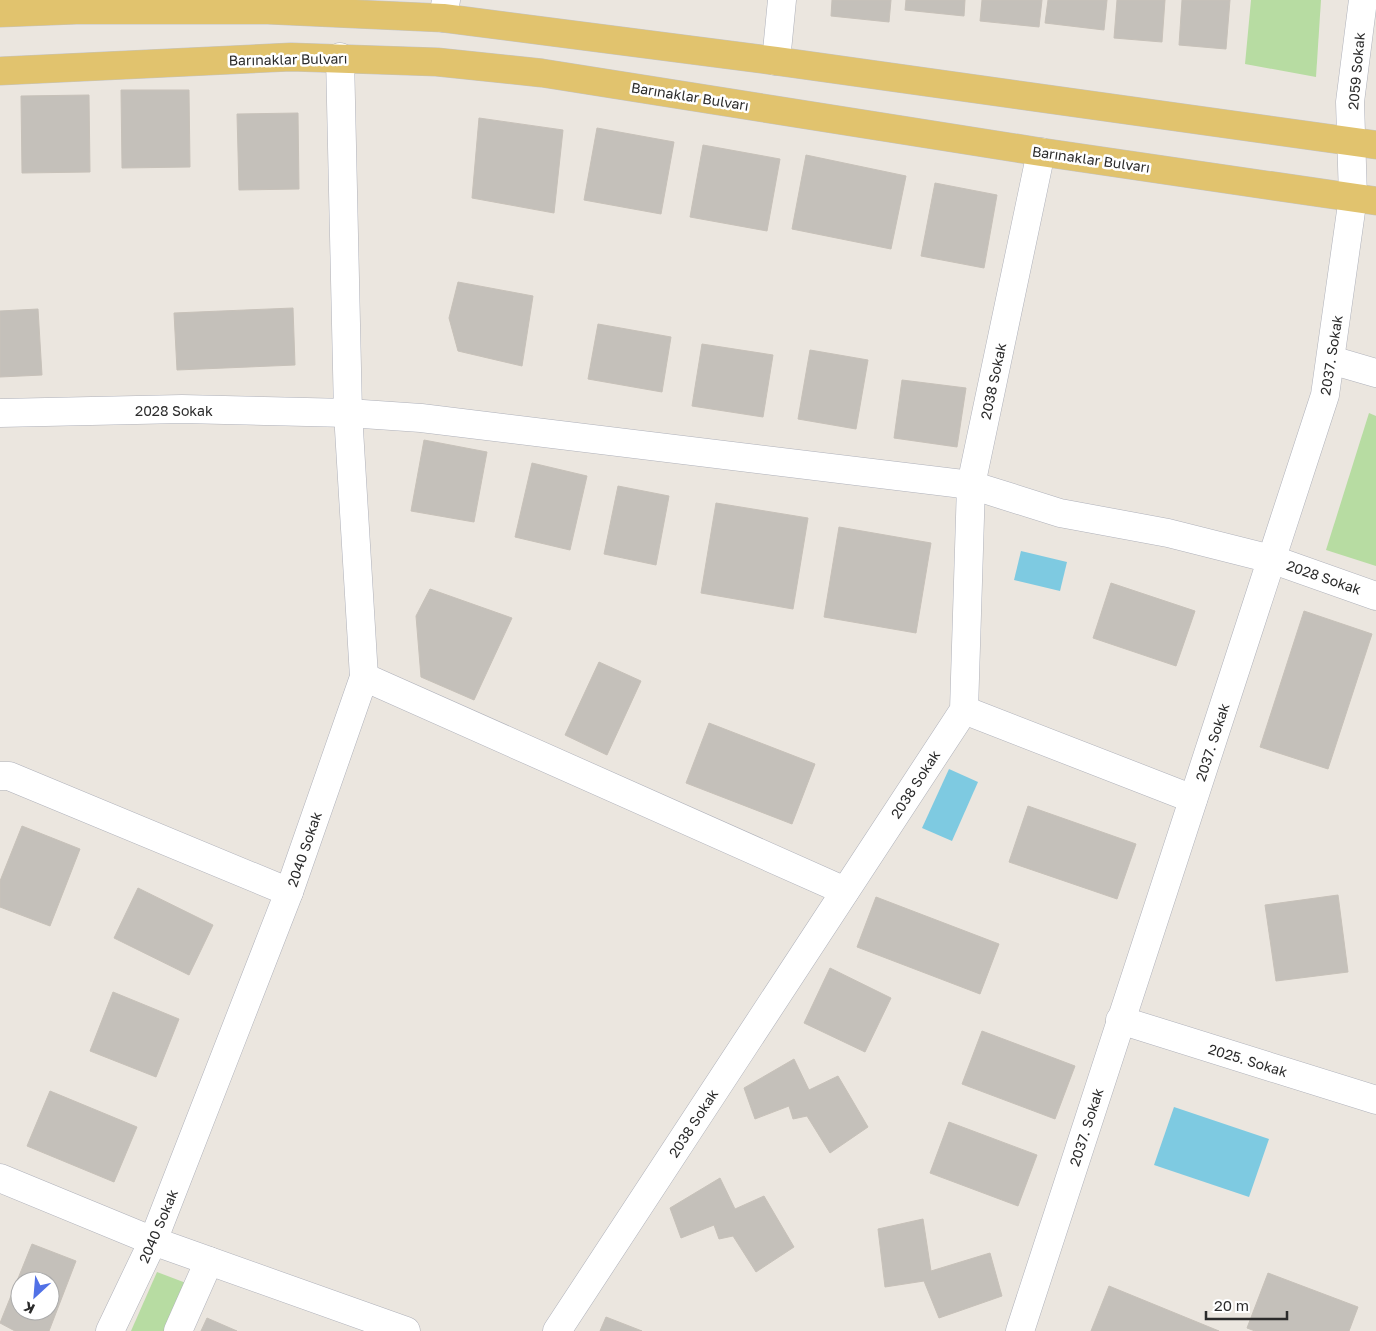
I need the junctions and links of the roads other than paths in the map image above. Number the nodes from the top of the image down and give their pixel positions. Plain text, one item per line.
1 (782, 0) edge
2 (1363, 0) edge
3 (77, 5) edge
4 (362, 6) edge
5 (444, 9) edge
6 (0, 13) edge
7 (340, 57) junction
8 (776, 60) junction
9 (0, 71) edge
10 (1364, 143) edge
11 (1041, 152) junction
12 (1364, 199) edge
13 (1330, 360) junction
14 (1376, 373) edge
15 (0, 413) edge
16 (348, 413) junction
17 (971, 485) junction
18 (1271, 559) junction
19 (1376, 596) edge
20 (364, 677) junction
21 (964, 710) junction
22 (0, 776) edge
23 (1193, 799) junction
24 (845, 891) junction
25 (289, 892) junction
26 (1120, 1020) junction
27 (1374, 1093) edge
28 (0, 1178) edge
29 (153, 1241) junction
30 (209, 1261) junction
31 (110, 1331) edge
32 (178, 1331) edge
33 (406, 1331) edge
34 (557, 1331) edge
35 (1020, 1331) edge

1 - 8 street
2 - 10 street, 2059 Sokak
3 - 4 main road
3 - 6 main road
4 - 5 main road
5 - 8 main road
7 - 9 main road, Barınaklar Bulvarı
7 - 11 main road, Barınaklar Bulvarı
7 - 16 street, 2040 Sokak
8 - 10 main road
10 - 12 street, 2037. Sokak
11 - 12 main road, Barınaklar Bulvarı
11 - 17 street, 2038 Sokak
12 - 13 street, 2037. Sokak
13 - 14 street
13 - 18 street, 2037. Sokak
15 - 16 street, 2028 Sokak
16 - 17 street, 2028 Sokak
16 - 20 street, 2040 Sokak
17 - 18 street, 2028 Sokak
17 - 21 street, 2038 Sokak
18 - 19 street, 2028 Sokak
18 - 23 street, 2037. Sokak
20 - 24 street
20 - 25 street, 2040 Sokak
21 - 23 street
21 - 24 street, 2038 Sokak
22 - 25 street
23 - 26 street, 2037. Sokak
24 - 34 street, 2038 Sokak
25 - 29 street, 2040 Sokak
26 - 27 street, 2025. Sokak
26 - 35 street, 2037. Sokak
28 - 29 street
29 - 30 street
29 - 31 street, 2040 Sokak
30 - 32 street
30 - 33 street

